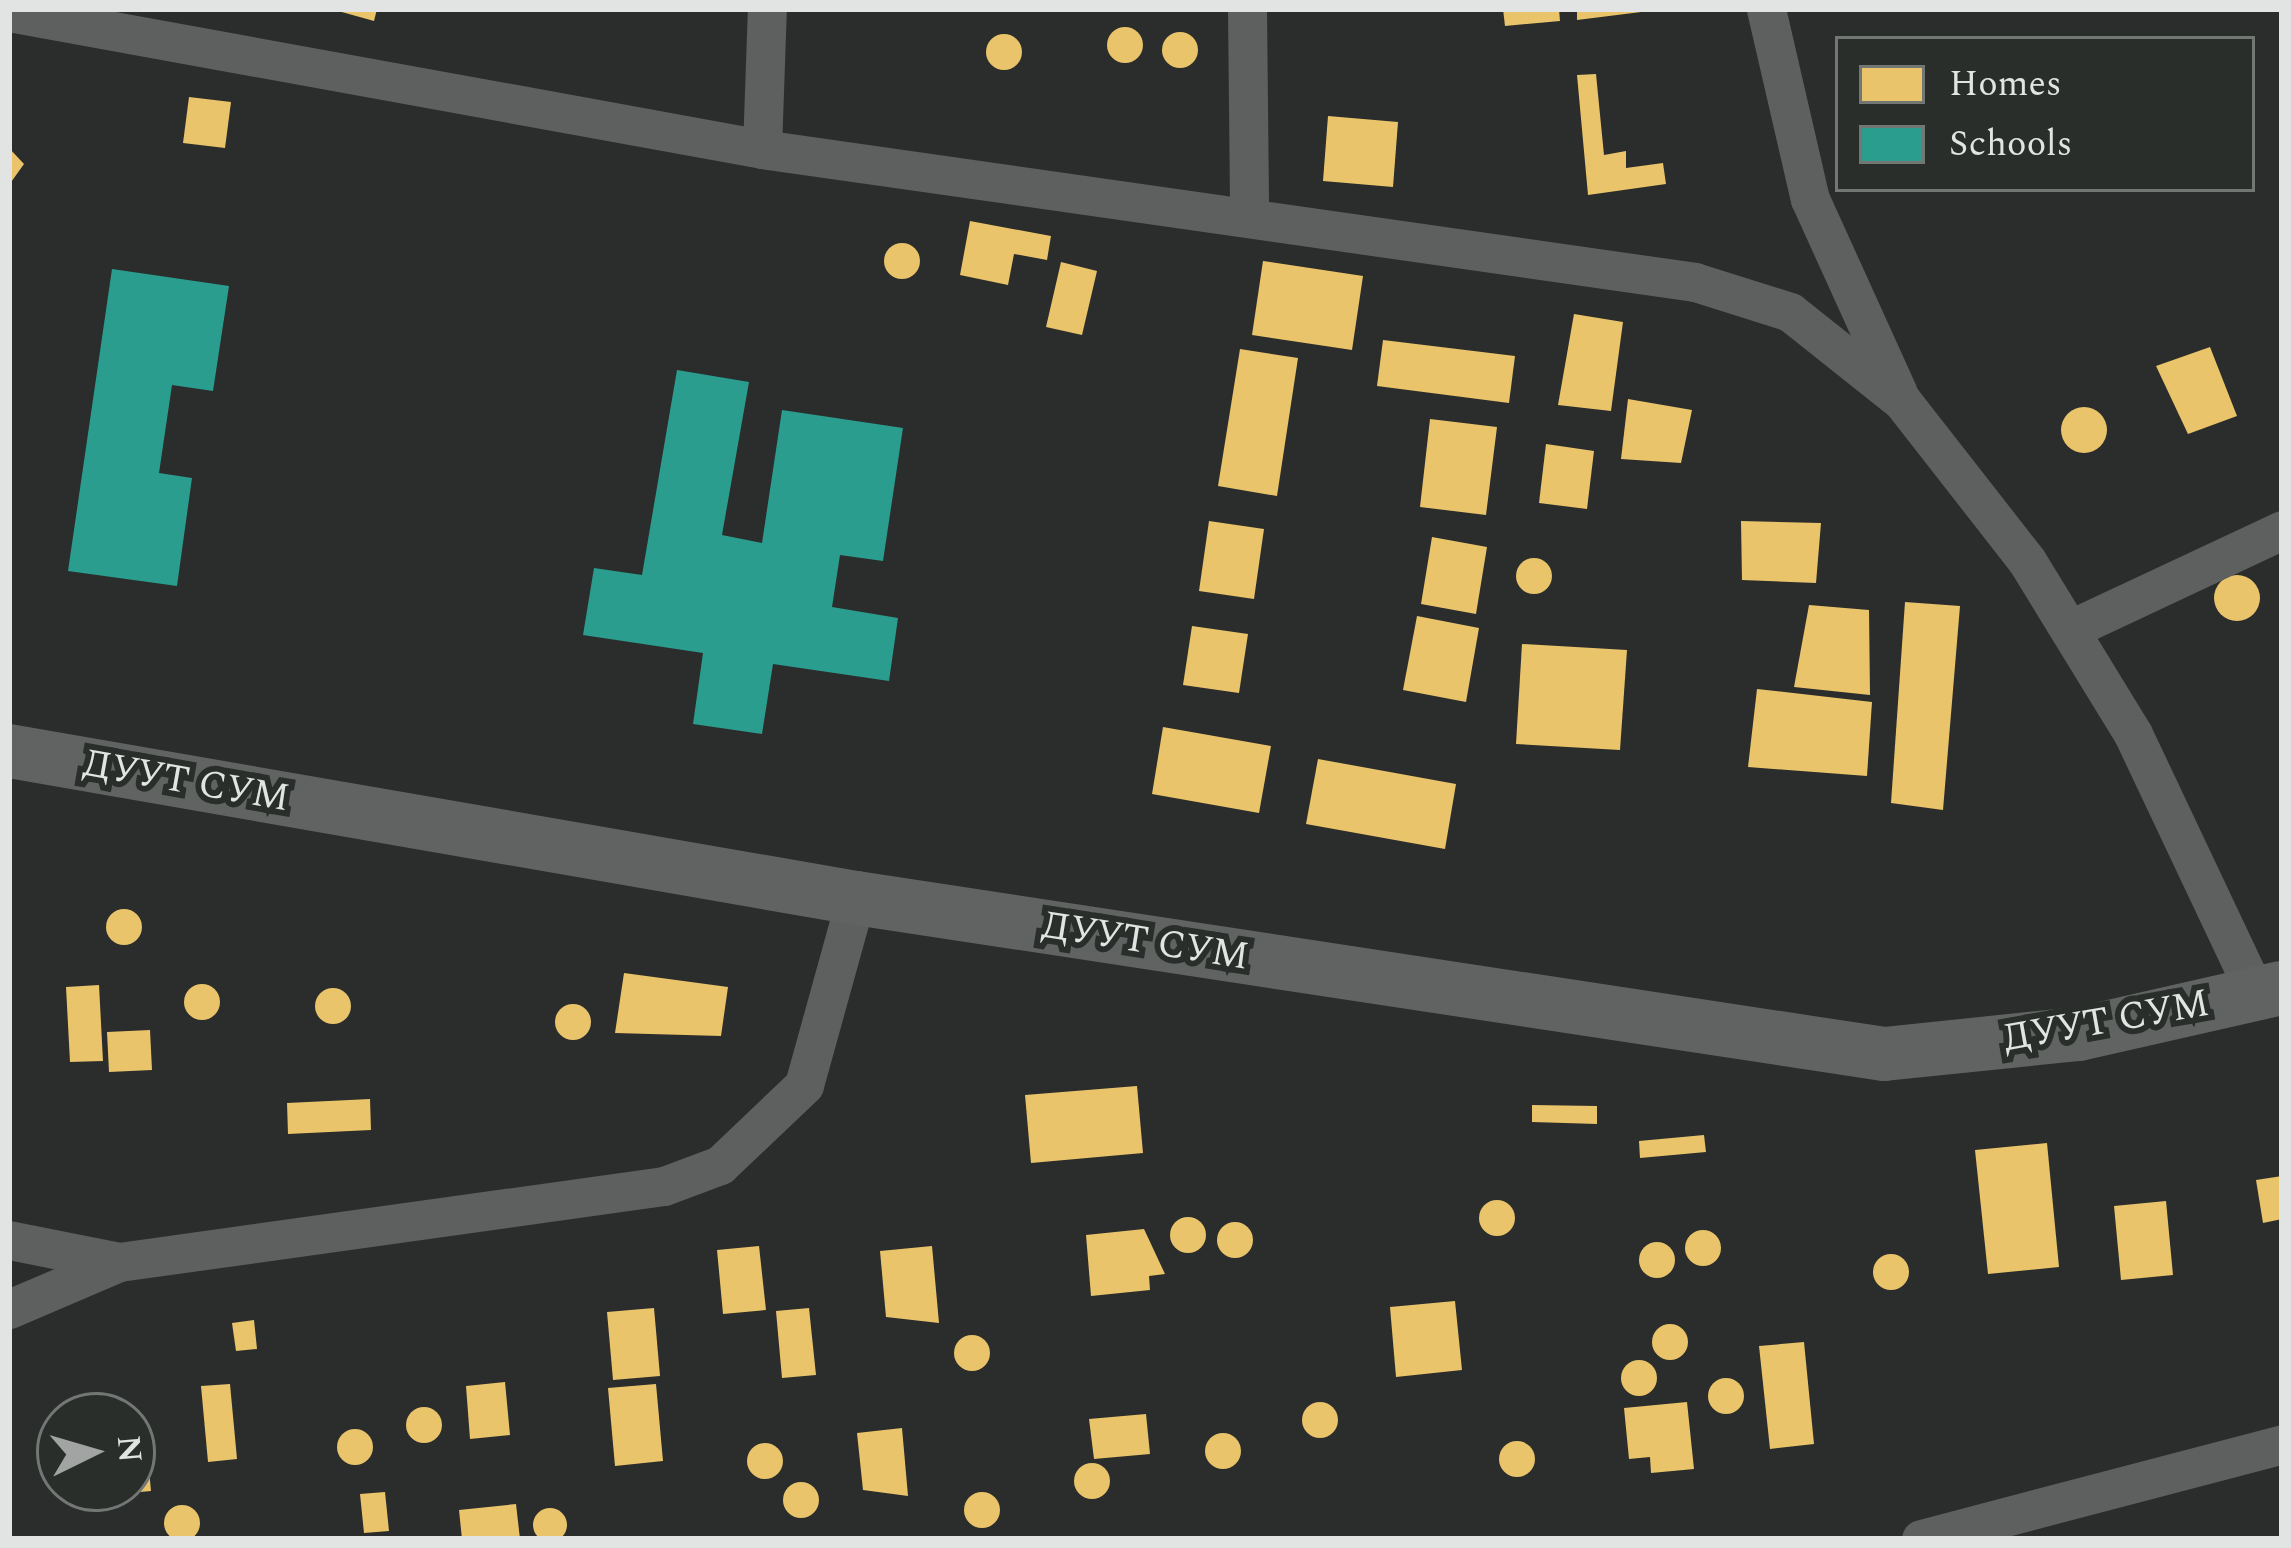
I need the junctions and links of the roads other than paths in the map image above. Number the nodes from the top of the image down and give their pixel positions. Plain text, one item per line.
1 (767, 9) edge
2 (1247, 9) edge
3 (1766, 9) edge
4 (9, 12) edge
5 (762, 149) junction
6 (1249, 216) junction
7 (1902, 401) junction
8 (2282, 530) edge
9 (2071, 628) junction
10 (9, 751) edge
11 (856, 898) junction
12 (2269, 991) edge
13 (9, 1240) edge
14 (119, 1262) junction
15 (9, 1310) edge
16 (2282, 1444) edge
17 (1921, 1539) edge

1 - 5 street
2 - 6 street
3 - 7 street
4 - 5 street
5 - 6 street
6 - 7 street
7 - 9 street
8 - 9 street
9 - 12 street
10 - 11 main road, ДУУТ СУМ
11 - 12 main road, ДУУТ СУМ
11 - 14 street
13 - 14 street
14 - 15 street
16 - 17 street

